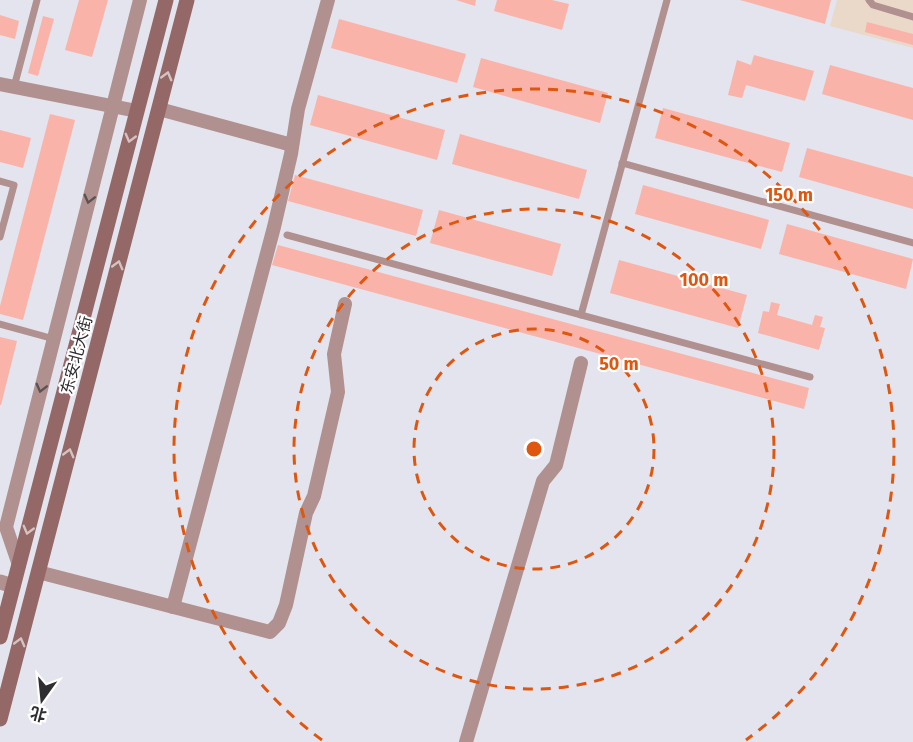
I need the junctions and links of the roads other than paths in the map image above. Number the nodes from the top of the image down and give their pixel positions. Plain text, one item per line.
1 (37, 0) edge
2 (140, 0) edge
3 (166, 0) edge
4 (187, 0) edge
5 (328, 0) edge
6 (667, 0) edge
7 (869, 0) edge
8 (913, 17) edge
9 (0, 84) edge
10 (14, 87) junction
11 (113, 107) junction
12 (159, 109) junction
13 (137, 111) junction
14 (292, 145) junction
15 (622, 164) junction
16 (0, 181) edge
17 (287, 236) dead end
18 (0, 237) edge
19 (913, 243) edge
20 (345, 304) dead end
21 (581, 315) junction
22 (0, 324) edge
23 (54, 339) junction
24 (581, 363) dead end
25 (810, 377) dead end
26 (19, 565) junction
27 (38, 572) junction
28 (7, 584) edge
29 (173, 607) junction
30 (0, 637) edge
31 (0, 719) edge
32 (466, 742) edge

1 - 10 lane
2 - 11 street
3 - 13 main road, 东安北大街
12 -> 4 main road, 东安北大街
5 - 14 street
6 - 15 lane
7 - 8 lane
9 - 10 street
10 - 11 street
11 - 13 street
11 -> 23 street
12 - 14 street
27 -> 12 main road, 东安北大街
13 -> 26 main road, 东安北大街
14 - 29 street
15 - 19 lane
15 - 21 lane
16 - 18 lane
17 - 21 lane
20 - 29 street
21 - 25 lane
22 - 23 lane
23 -> 26 street
24 - 32 street
26 - 28 main road, 东安北大街
27 - 29 street
31 -> 27 main road, 东安北大街
28 - 30 main road, 东安北大街

